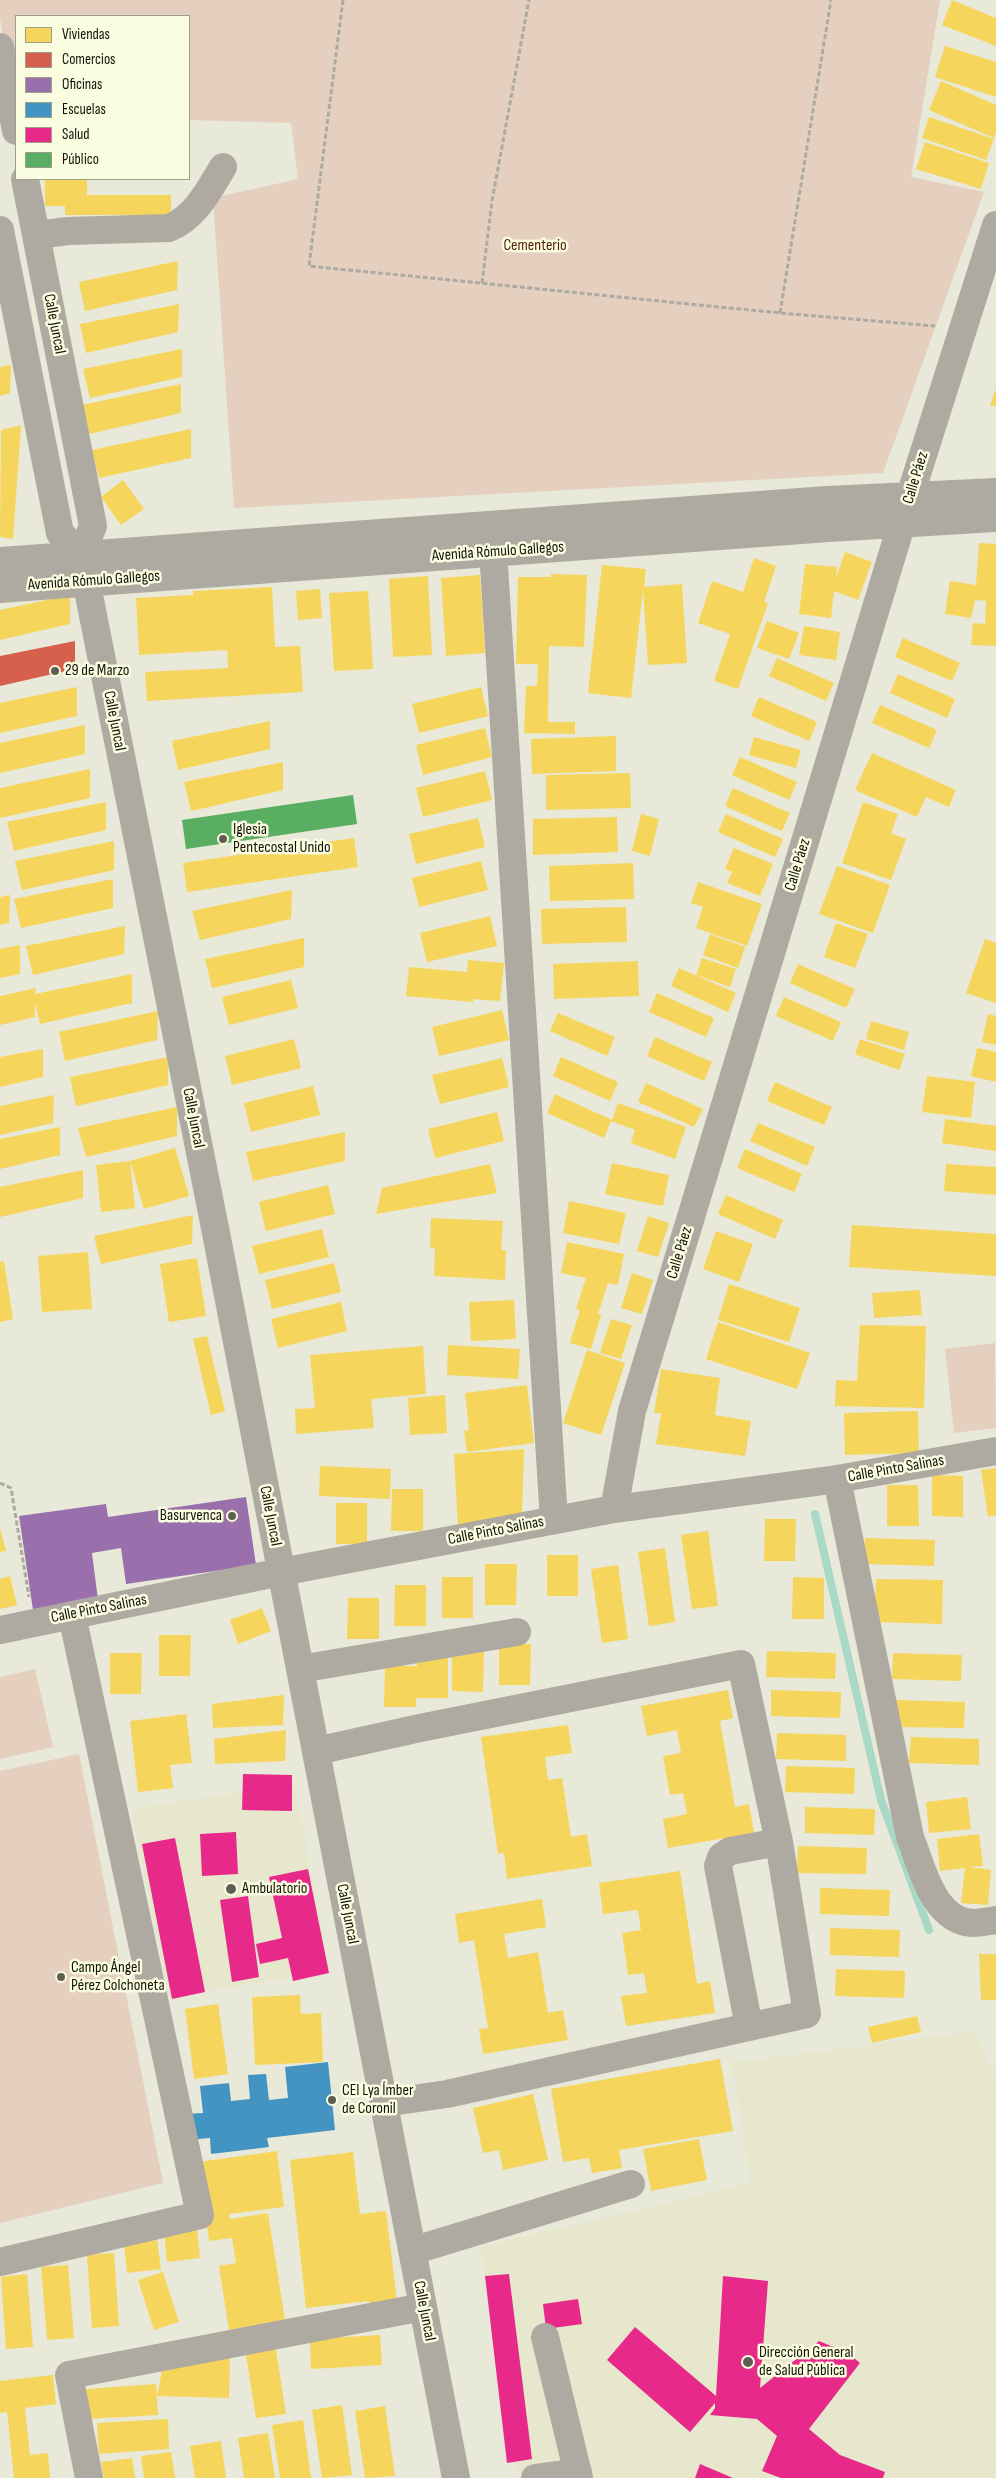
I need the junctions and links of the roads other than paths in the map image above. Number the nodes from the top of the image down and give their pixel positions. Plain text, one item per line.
1 (0, 47) edge
2 (15, 126) edge
3 (223, 168) dead end
4 (26, 180) edge
5 (996, 225) edge
6 (0, 230) edge
7 (36, 235) junction
8 (3, 265) edge
9 (996, 492) edge
10 (910, 496) junction
11 (996, 518) edge
12 (902, 523) junction
13 (491, 525) junction
14 (495, 552) junction
15 (81, 555) junction
16 (0, 561) edge
17 (86, 582) junction
18 (0, 588) edge
19 (996, 1451) edge
20 (837, 1479) junction
21 (614, 1509) junction
22 (554, 1520) junction
23 (281, 1572) junction
24 (72, 1615) junction
25 (0, 1630) edge
26 (517, 1632) dead end
27 (300, 1669) junction
28 (316, 1751) junction
29 (779, 1842) junction
30 (996, 1920) edge
31 (749, 2027) junction
32 (384, 2103) junction
33 (631, 2184) dead end
34 (412, 2251) junction
35 (0, 2262) edge
36 (423, 2307) junction
37 (545, 2337) dead end
38 (578, 2475) edge
39 (89, 2478) edge
40 (456, 2478) edge
41 (535, 2478) edge

1 - 2 street
3 - 7 street
4 - 7 street, Calle Juncal
5 - 10 street, Calle Páez
6 - 8 street
7 - 15 street, Calle Juncal
8 - 15 street
9 - 10 street, Avenida Rómulo Gallegos
10 - 12 street, Calle Páez
10 - 13 street, Avenida Rómulo Gallegos
11 - 12 street, Avenida Rómulo Gallegos
12 - 14 street, Avenida Rómulo Gallegos
12 - 21 street, Calle Páez
13 - 14 street
13 - 15 street, Avenida Rómulo Gallegos
14 - 17 street, Avenida Rómulo Gallegos
14 - 22 street
15 - 16 street, Avenida Rómulo Gallegos
15 - 17 street, Calle Juncal
17 - 18 street, Avenida Rómulo Gallegos
17 - 23 street, Calle Juncal
19 - 20 street, Calle Pinto Salinas
20 - 21 street, Calle Pinto Salinas
20 - 30 street
21 - 22 street, Calle Pinto Salinas
22 - 23 street, Calle Pinto Salinas
23 - 24 street, Calle Pinto Salinas
23 - 27 street, Calle Juncal
24 - 25 street, Calle Pinto Salinas
24 - 35 street
26 - 27 street
27 - 28 street, Calle Juncal
28 - 29 street
28 - 32 street, Calle Juncal
29 - 31 street
29 - 31 street
31 - 32 street
32 - 34 street, Calle Juncal
33 - 34 street
34 - 36 street, Calle Juncal
36 - 39 street
36 - 40 street, Calle Juncal
37 - 38 street
38 - 41 street

